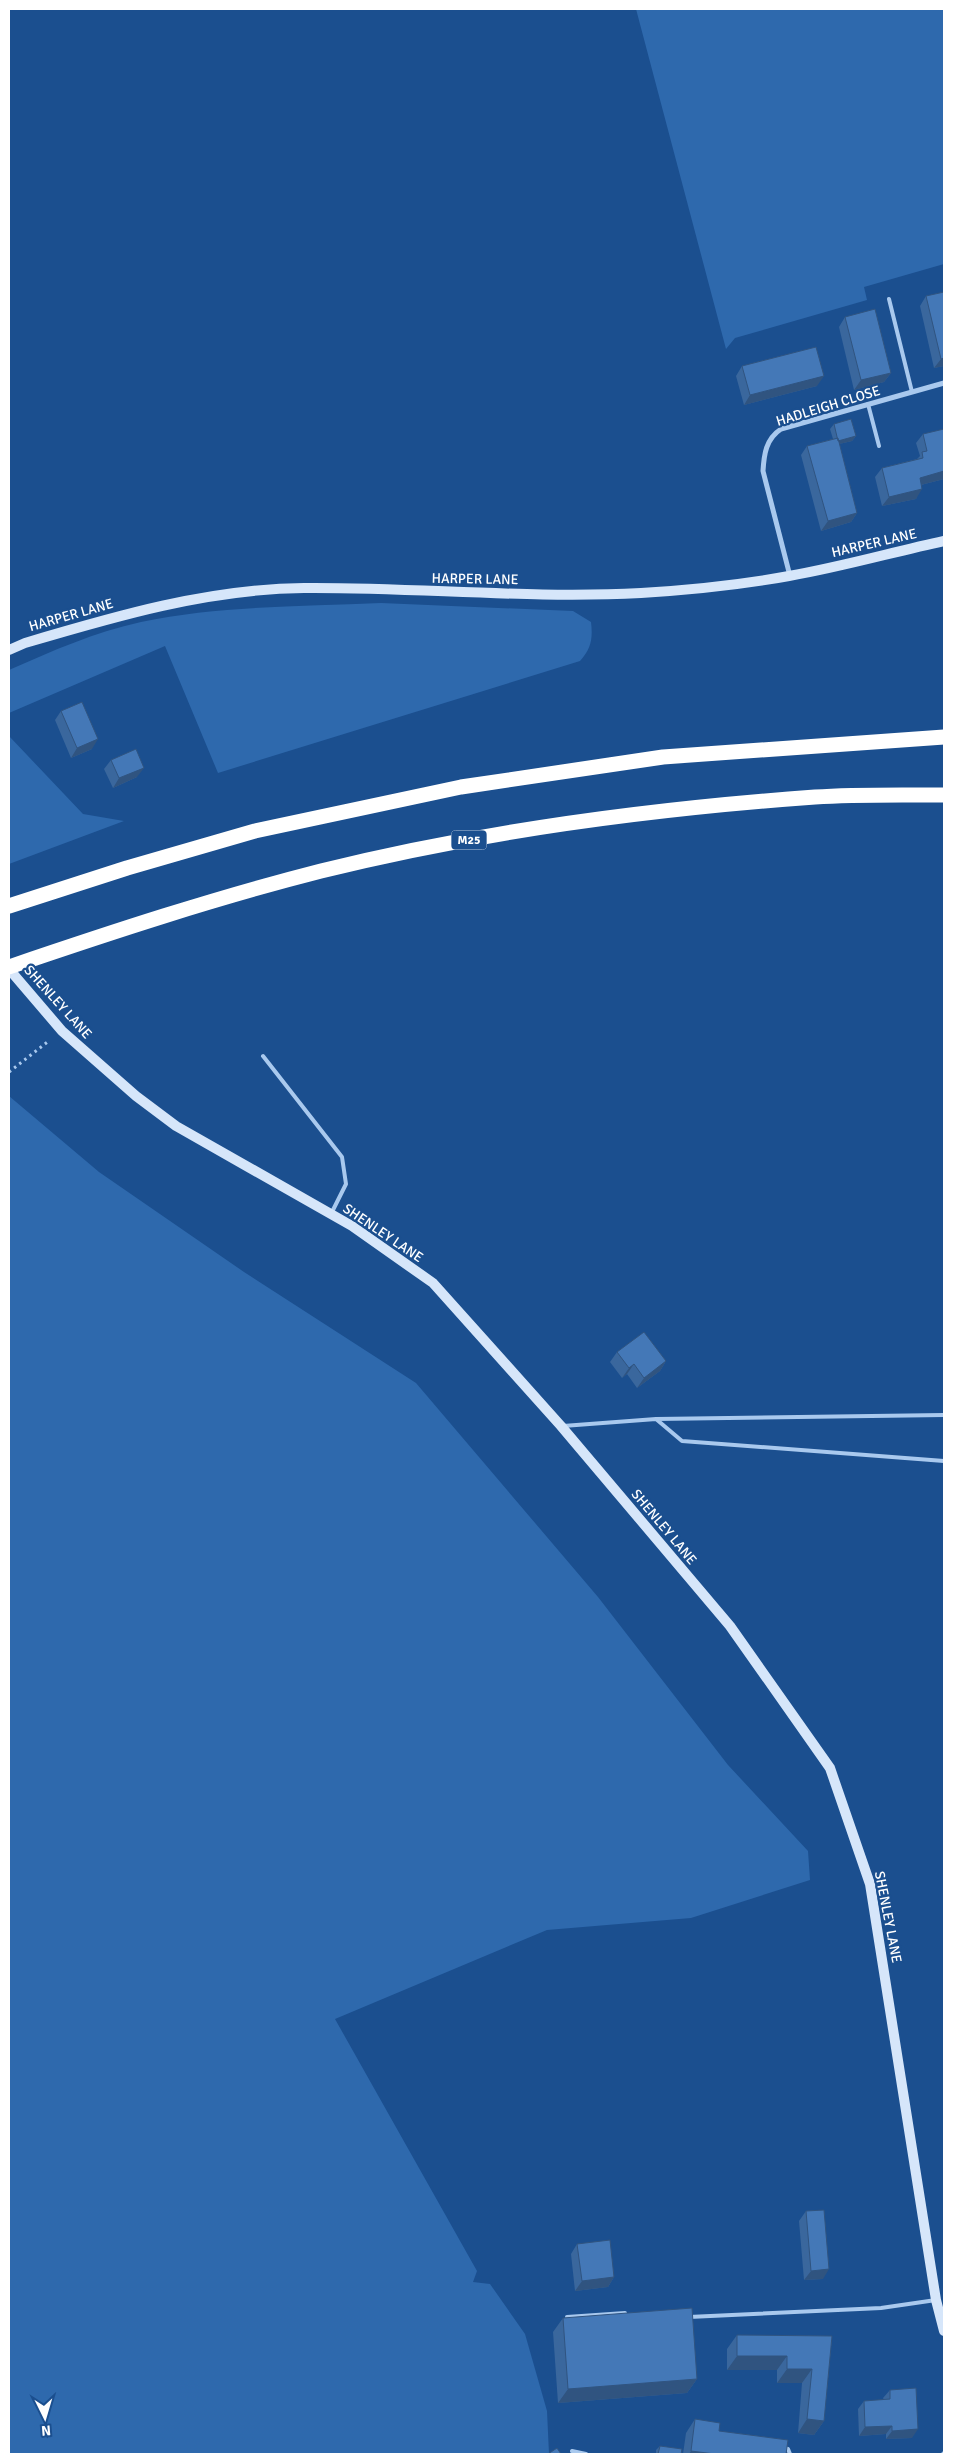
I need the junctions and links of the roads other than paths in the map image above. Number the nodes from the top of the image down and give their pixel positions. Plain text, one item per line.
1 (890, 299) dead end
2 (944, 383) edge
3 (912, 392) junction
4 (868, 404) junction
5 (879, 446) dead end
6 (944, 541) edge
7 (790, 576) junction
8 (9, 650) edge
9 (944, 737) edge
10 (944, 795) edge
11 (9, 906) edge
12 (9, 968) edge
13 (263, 1056) dead end
14 (331, 1214) junction
15 (944, 1415) edge
16 (656, 1420) junction
17 (561, 1426) junction
18 (944, 1461) edge
19 (936, 2300) junction
20 (631, 2313) edge
21 (683, 2316) edge
22 (567, 2317) edge
23 (944, 2331) edge
24 (779, 2447) edge
25 (572, 2451) dead end
26 (586, 2454) edge
27 (790, 2454) edge

1 - 3 lane
2 - 3 street, HADLEIGH CLOSE
3 - 4 street, HADLEIGH CLOSE
4 - 5 lane
4 - 7 street, HADLEIGH CLOSE
6 - 7 main road, HARPER LANE
7 - 8 main road, HARPER LANE
9 - 11 highway
10 - 12 highway, M25
12 - 14 main road, SHENLEY LANE
13 - 14 lane
14 - 17 main road, SHENLEY LANE
15 - 16 lane
16 - 17 lane
16 - 18 lane
17 - 19 main road, SHENLEY LANE
19 - 21 lane
19 - 23 main road, SHENLEY LANE
20 - 22 lane
24 - 27 lane
25 - 26 lane

